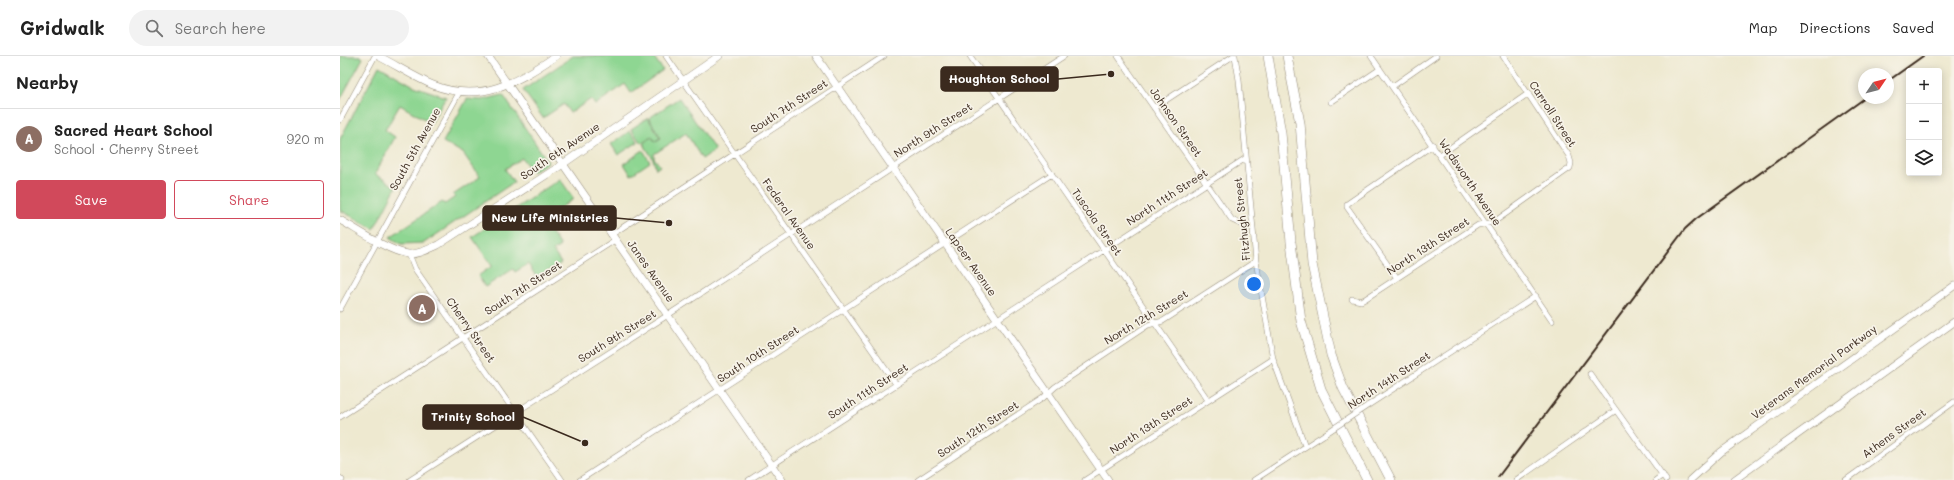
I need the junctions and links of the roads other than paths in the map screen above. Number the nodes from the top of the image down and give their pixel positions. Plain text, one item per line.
1 (375, 56) edge
2 (378, 56) edge
3 (488, 56) edge
4 (556, 56) edge
5 (666, 56) edge
6 (719, 56) edge
7 (816, 56) edge
8 (884, 56) edge
9 (970, 56) edge
10 (1064, 56) edge
11 (1118, 56) edge
12 (1234, 56) edge
13 (1264, 56) edge
14 (1268, 56) edge
15 (1287, 56) edge
16 (1371, 56) edge
17 (1436, 56) edge
18 (1503, 56) edge
19 (1380, 69) junction
20 (1272, 74) junction
21 (682, 80) junction
22 (507, 85) junction
23 (1393, 86) junction
24 (838, 87) junction
25 (460, 91) junction
26 (1529, 93) junction
27 (1000, 98) junction
28 (1331, 102) dead end
29 (1154, 108) junction
30 (340, 120) edge
31 (1433, 145) junction
32 (734, 154) junction
33 (1440, 155) junction
34 (1246, 158) junction
35 (1571, 163) joint
36 (562, 164) junction
37 (893, 168) junction
38 (1052, 174) junction
39 (1206, 183) junction
40 (340, 220) edge
41 (1487, 224) junction
42 (1253, 228) junction
43 (791, 235) junction
44 (613, 238) junction
45 (377, 241) junction
46 (946, 244) junction
47 (1104, 249) junction
48 (409, 254) junction
49 (1256, 261) junction
50 (1397, 278) junction
51 (1954, 286) edge
52 (1536, 296) junction
53 (1352, 299) dead end
54 (340, 309) edge
55 (844, 310) junction
56 (668, 315) junction
57 (997, 319) junction
58 (1552, 321) dead end
59 (1954, 322) edge
60 (1155, 323) junction
61 (463, 338) junction
62 (1273, 359) junction
63 (1590, 374) dead end
64 (896, 384) junction
65 (720, 390) junction
66 (1048, 392) junction
67 (1208, 400) junction
68 (1954, 402) edge
69 (1616, 410) junction
70 (515, 413) junction
71 (340, 416) edge
72 (1305, 446) junction
73 (772, 465) junction
74 (1101, 470) junction
75 (1665, 478) edge
76 (1257, 479) edge
77 (410, 480) edge
78 (562, 480) edge
79 (580, 480) edge
80 (749, 480) edge
81 (782, 480) edge
82 (918, 480) edge
83 (1085, 480) edge
84 (1108, 480) edge
85 (1367, 480) edge
86 (1391, 480) edge
87 (1516, 480) edge
88 (1656, 480) edge
89 (1690, 480) edge
90 (1734, 480) edge
91 (1846, 480) edge

1 - 30 street
2 - 25 street
3 - 22 street, Janes Avenue
4 - 22 street
5 - 21 street, Federal Avenue
6 - 21 street, South 6th Avenue
7 - 24 street, Lapeer Avenue
8 - 24 street, South 7th Street
9 - 27 street, Tuscola Street
10 - 27 street, North 9th Street
11 - 29 street, Johnson Street
12 - 29 street
12 - 34 street, Fitzhugh Street
13 - 20 highway
14 - 20 highway
15 - 86 highway
16 - 19 street, Wadsworth Avenue
17 - 23 street
18 - 26 street, Carroll Street
19 - 23 street, Wadsworth Avenue
19 - 28 street
20 - 85 highway
21 - 32 street, Federal Avenue
21 - 36 street, South 6th Avenue
22 - 25 street
22 - 36 street, Janes Avenue
23 - 31 street, Wadsworth Avenue
24 - 32 street, South 7th Street
24 - 37 street, Lapeer Avenue
25 - 45 street, South 5th Avenue
26 - 33 street
26 - 35 street, Carroll Street
27 - 37 street, North 9th Street
27 - 38 street, Tuscola Street
29 - 39 street, Johnson Street
31 - 33 street, Wadsworth Avenue
31 - 50 street
32 - 43 street, Federal Avenue
32 - 44 street, South 7th Street
33 - 41 street, Wadsworth Avenue
34 - 39 street, North 11th Street
34 - 42 street, Fitzhugh Street
35 - 41 street, North 13th Street
36 - 44 street, Janes Avenue
36 - 48 street, South 6th Avenue
37 - 43 street, South 9th Street
37 - 46 street, Lapeer Avenue
38 - 46 street, South 10th Street
38 - 47 street, Tuscola Street
39 - 42 street, Johnson Street
39 - 47 street, North 11th Street
40 - 45 street
41 - 50 street, North 13th Street
41 - 52 street, Wadsworth Avenue
42 - 49 street, Fitzhugh Street
43 - 55 street, Federal Avenue
43 - 56 street, South 9th Street
44 - 56 street, Janes Avenue
44 - 61 street, South 7th Street
45 - 48 street
45 - 54 street, South 5th Avenue
46 - 55 street, South 10th Street
46 - 57 street, Lapeer Avenue
47 - 57 street, North 11th Street
47 - 60 street, Tuscola Street
48 - 61 street, Cherry Street
49 - 60 street, North 12th Street
49 - 62 street, Fitzhugh Street
50 - 53 street, North 13th Street
51 - 89 street, Veterans Memorial Parkway
52 - 58 street, Wadsworth Avenue
52 - 72 street, North 14th Street, bridge
55 - 64 street, Federal Avenue
55 - 65 street, South 10th Street
56 - 65 street, Janes Avenue
56 - 70 street, South 9th Street
57 - 64 street, South 11th Street
57 - 66 street, Lapeer Avenue
59 - 90 street
60 - 66 street, North 12th Street
60 - 67 street, Tuscola Street
61 - 70 street, Cherry Street
61 - 71 street, South 7th Street
62 - 67 street, North 13th Street
62 - 72 street, Fitzhugh Street
63 - 69 street
64 - 73 street, South 11th Street
65 - 73 street, Janes Avenue
65 - 79 street, South 10th Street
66 - 74 street, Lapeer Avenue
66 - 82 street, South 12th Street
67 - 74 street, North 13th Street
68 - 91 street, Athens Street
69 - 75 street
69 - 87 street
70 - 77 street, South 9th Street
70 - 78 street, Cherry Street
72 - 76 street, North 14th Street
73 - 80 street, South 11th Street
73 - 81 street, Janes Avenue
74 - 83 street, North 13th Street
74 - 84 street, Lapeer Avenue
75 - 88 street

